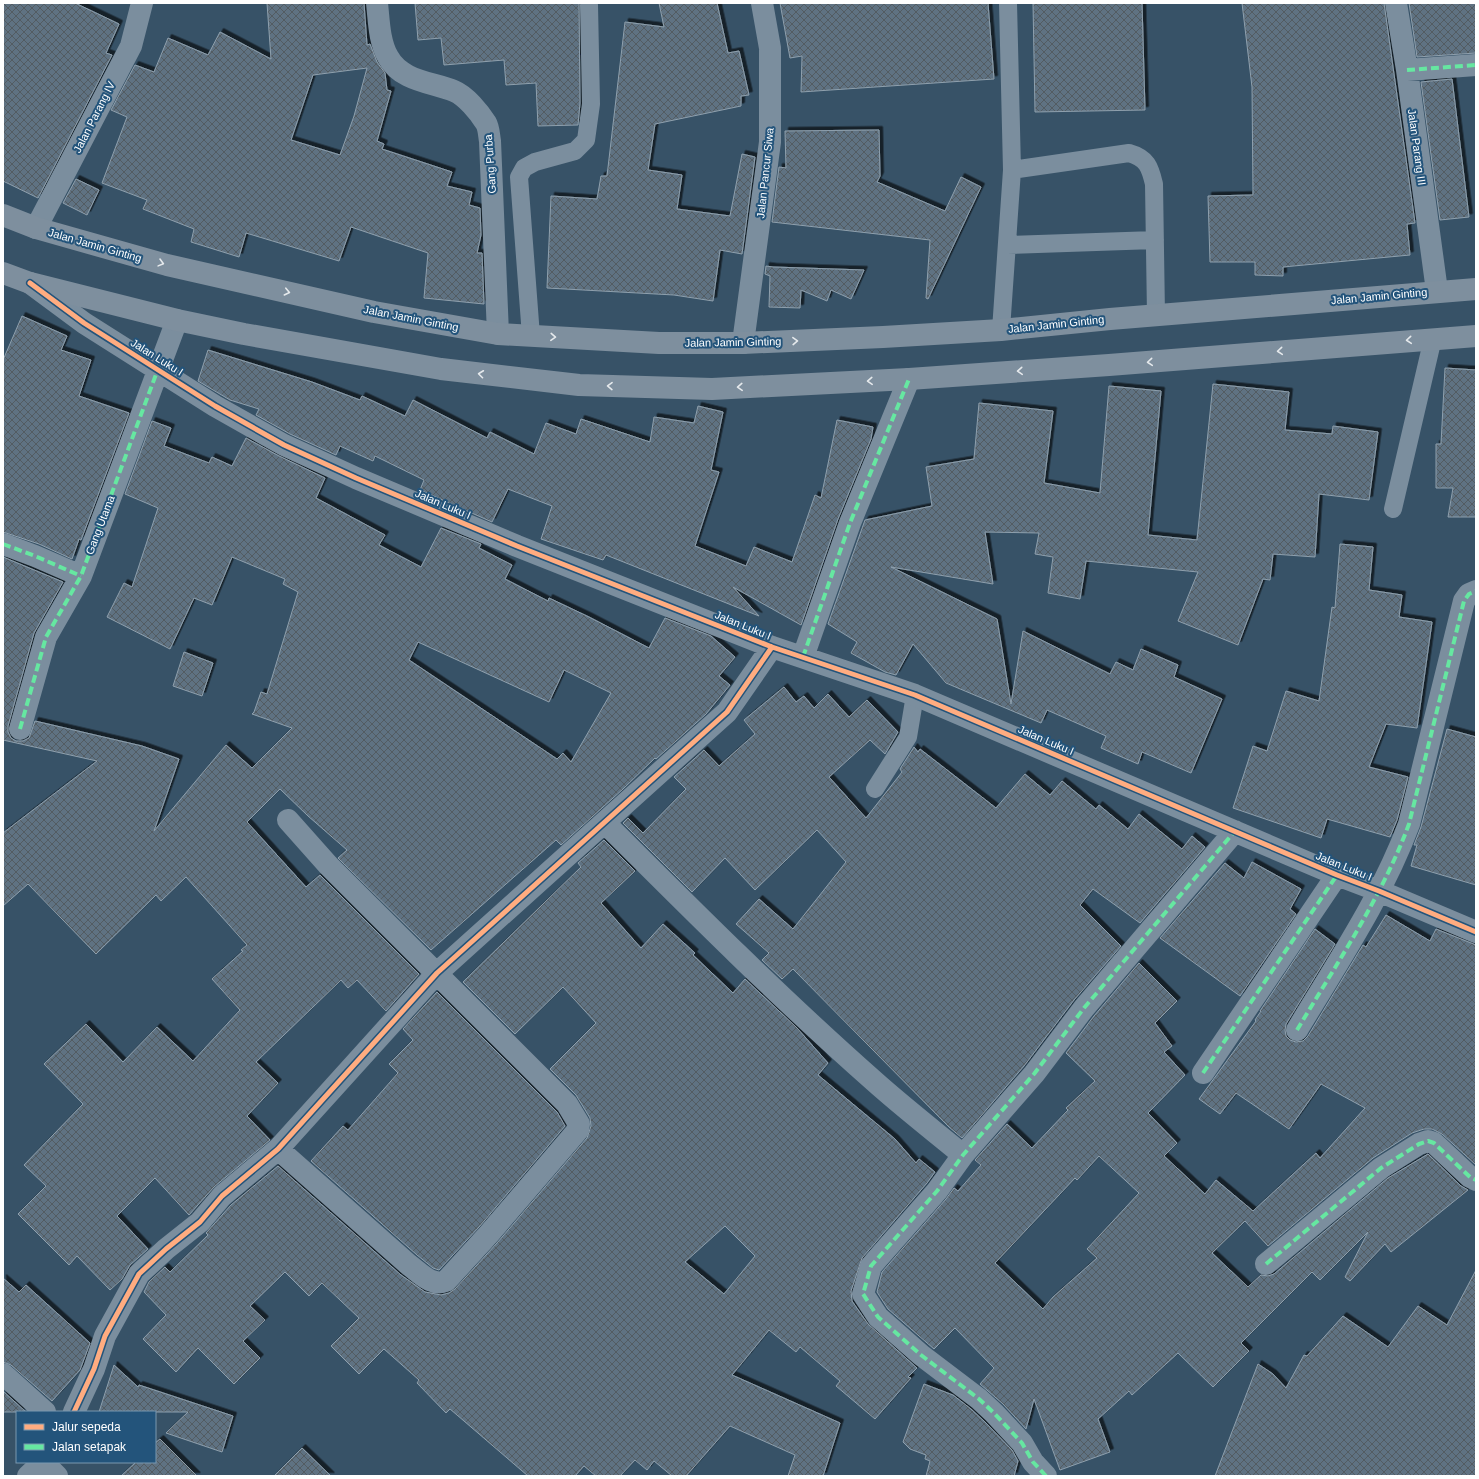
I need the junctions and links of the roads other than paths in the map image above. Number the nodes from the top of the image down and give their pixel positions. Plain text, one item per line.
1 (142, 3) edge
2 (377, 3) edge
3 (762, 3) edge
4 (1008, 3) edge
5 (1396, 3) edge
6 (589, 5) dead end
7 (1476, 65) edge
8 (1407, 70) junction
9 (1012, 170) junction
10 (3, 215) edge
11 (36, 228) junction
12 (1156, 240) junction
13 (1007, 245) junction
14 (3, 272) edge
15 (30, 283) junction
16 (1476, 289) edge
17 (1437, 291) junction
18 (1156, 315) junction
19 (177, 320) junction
20 (1000, 330) junction
21 (498, 334) junction
22 (531, 336) junction
23 (1476, 336) edge
24 (1433, 338) junction
25 (743, 343) junction
26 (158, 369) junction
27 (909, 379) junction
28 (1394, 509) dead end
29 (3, 544) edge
30 (81, 576) junction
31 (1476, 591) edge
32 (772, 647) junction
33 (803, 657) junction
34 (915, 695) junction
35 (20, 729) dead end
36 (875, 789) dead end
37 (288, 820) dead end
38 (605, 823) junction
39 (1235, 831) junction
40 (1336, 875) junction
41 (1379, 891) junction
42 (1476, 932) edge
43 (437, 973) junction
44 (1298, 1030) dead end
45 (1203, 1073) dead end
46 (278, 1149) junction
47 (963, 1155) junction
48 (1476, 1180) edge
49 (1266, 1264) dead end
50 (3, 1374) edge
51 (44, 1411) edge
52 (74, 1411) edge
53 (42, 1463) edge
54 (44, 1463) edge
55 (28, 1476) edge
56 (57, 1476) edge
57 (1046, 1476) edge

1 - 11 street, Jalan Parang IV
2 - 21 street, Gang Purba
3 - 25 street, Jalan Pancur Siwa
4 - 9 lane
5 - 8 street, Jalan Parang III
6 - 22 lane
7 - 8 street
8 - 17 street, Jalan Parang III
9 - 12 lane
9 - 13 lane
10 - 11 highway, Jalan Jamin Ginting
11 -> 21 highway, Jalan Jamin Ginting
12 - 13 lane
12 - 18 lane
13 - 20 lane
14 - 15 highway
15 - 19 highway
15 - 26 street, Jalan Luku I
16 - 17 highway, Jalan Jamin Ginting
17 - 18 highway, Jalan Jamin Ginting
18 - 20 highway, Jalan Jamin Ginting
19 - 26 street, Gang Utama
27 -> 19 highway
25 -> 20 highway, Jalan Jamin Ginting
21 - 22 highway, Jalan Jamin Ginting
22 -> 25 highway, Jalan Jamin Ginting
23 - 24 highway
24 -> 27 highway
24 - 28 lane
26 - 30 street, Gang Utama
26 - 32 street, Jalan Luku I
27 - 33 street
29 - 30 street
30 - 35 street, Gang Utama
31 - 41 street
32 - 33 street, Jalan Luku I
32 - 38 street
33 - 34 street, Jalan Luku I
34 - 36 lane
34 - 39 street, Jalan Luku I
37 - 43 street
38 - 43 street
38 - 47 street
39 - 40 street, Jalan Luku I
39 - 47 street
40 - 41 street, Jalan Luku I
40 - 45 street
41 - 42 street, Jalan Luku I
41 - 44 street
43 - 46 street
43 - 46 street
46 - 52 street
47 - 57 street
48 - 49 street
50 - 51 street
53 - 55 street
54 - 56 street

